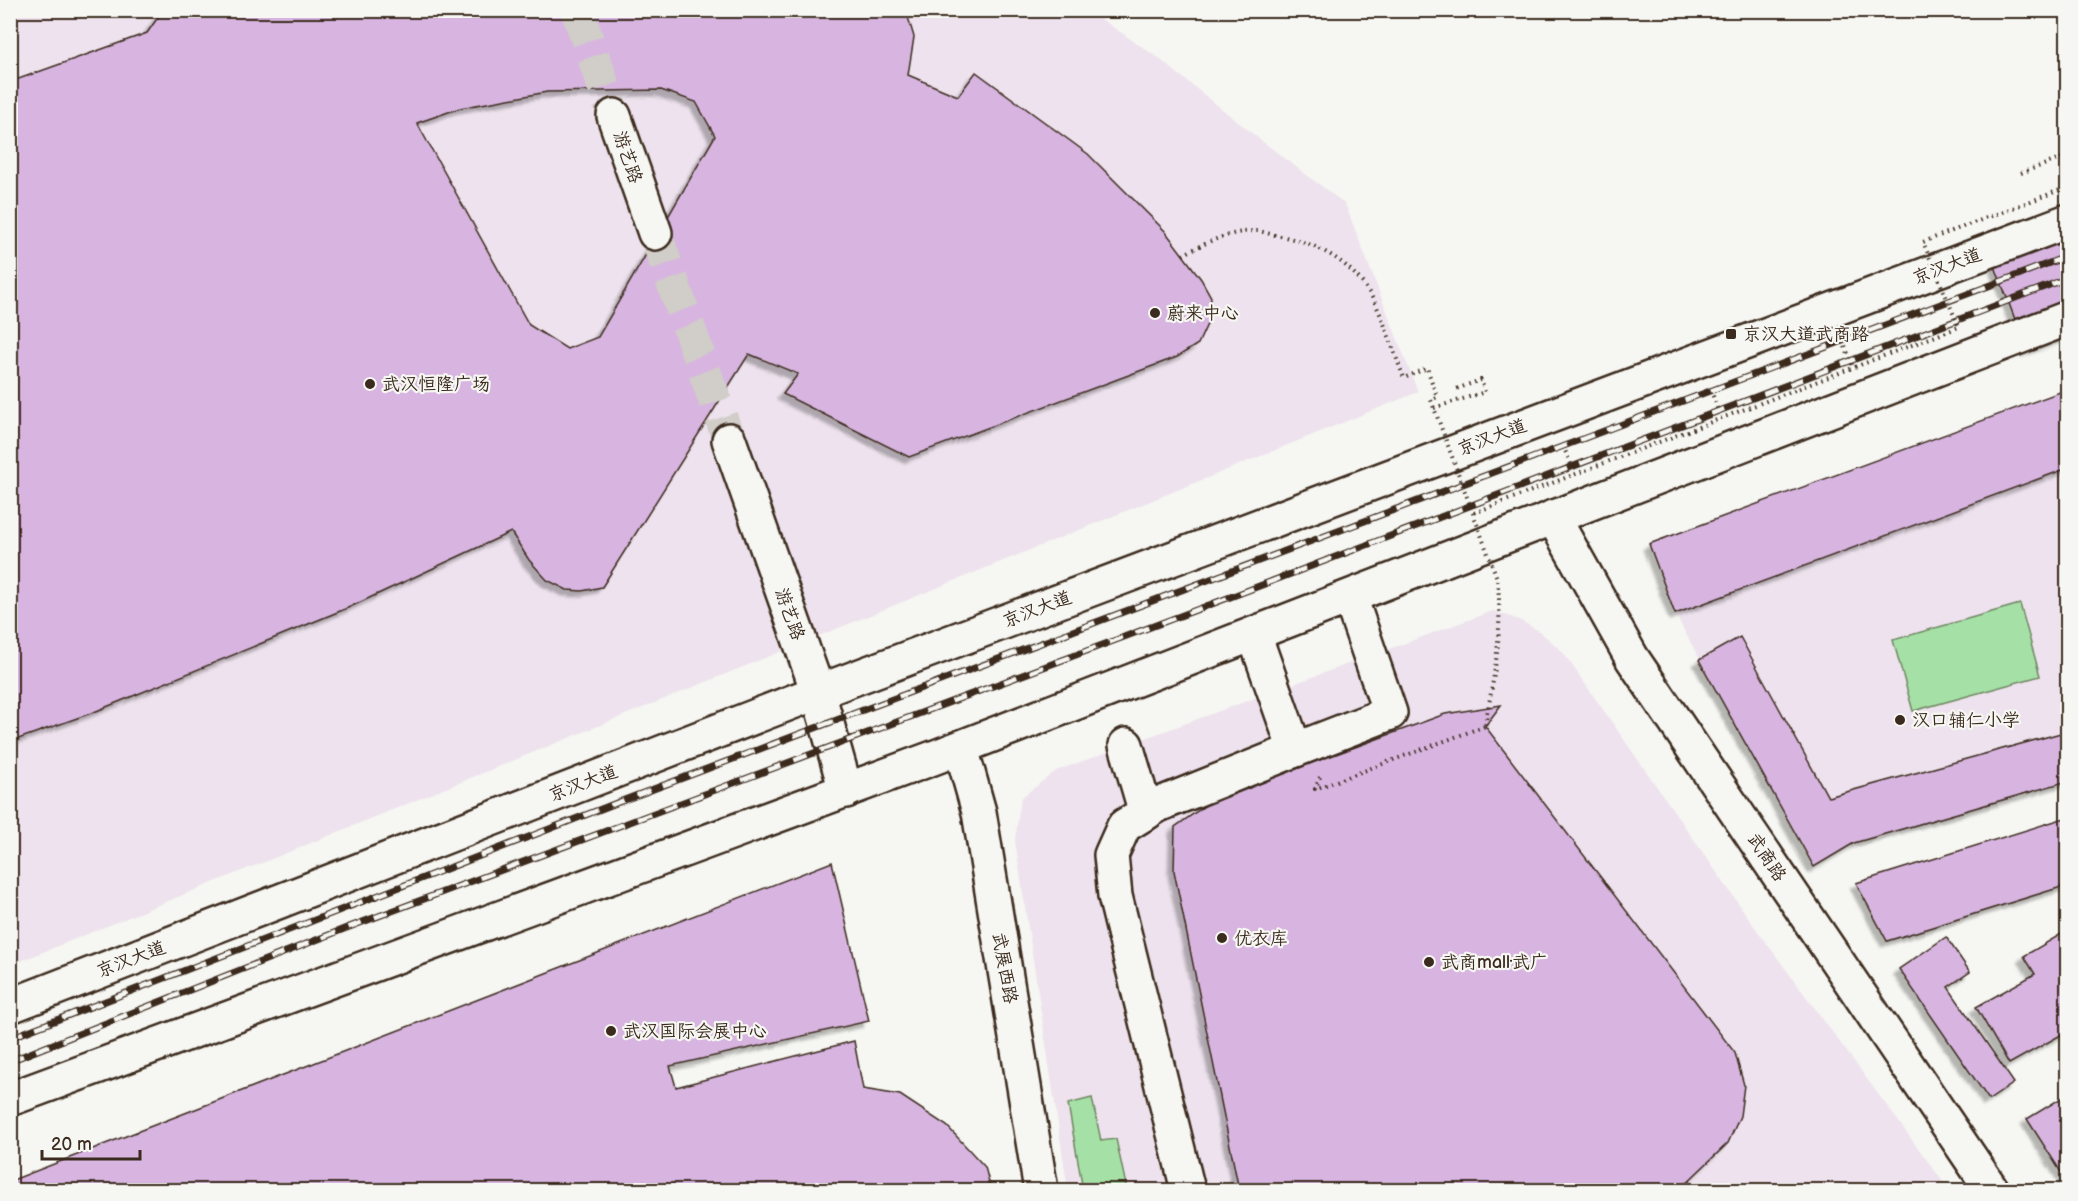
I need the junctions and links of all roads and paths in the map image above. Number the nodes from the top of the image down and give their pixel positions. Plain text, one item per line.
1 (614, 116) tunnel mouth
2 (2067, 156) edge
3 (2021, 173) dead end
4 (2067, 187) edge
5 (2067, 221) edge
6 (655, 233) tunnel mouth
7 (1183, 255) dead end
8 (2067, 318) edge
9 (1840, 334) dead end
10 (1853, 368) junction
11 (1708, 384) dead end
12 (1453, 390) dead end
13 (1434, 408) junction
14 (1720, 418) junction
15 (729, 440) tunnel mouth
16 (1560, 440) dead end
17 (1575, 473) junction
18 (1473, 513) junction
19 (1553, 517) junction
20 (1350, 597) junction
21 (1254, 634) junction
22 (818, 692) junction
23 (1126, 745) dead end
24 (961, 748) junction
25 (1295, 750) junction
26 (846, 791) junction
27 (1146, 813) junction
28 (10, 1006) edge
29 (10, 1099) edge
30 (1041, 1191) edge
31 (1188, 1191) edge
32 (1992, 1191) edge

1 - 6 main road, 游艺路
2 - 3 path
4 - 10 path, bridge
5 - 22 main road, 京汉大道
7 - 13 path, bridge
8 - 19 main road
9 - 10 path
10 - 14 path, bridge
11 - 14 path
12 - 13 path
13 - 18 path, bridge
14 - 17 path, bridge
15 - 22 main road, 游艺路
16 - 17 path
17 - 18 path, bridge
18 - 25 path, bridge
19 - 20 main road
19 - 32 main road, 武商路
20 - 21 main road
20 - 25 main road
21 - 24 main road
21 - 25 main road
22 - 26 main road, 游艺路
22 - 28 main road, 京汉大道
23 - 27 main road
24 - 26 main road
24 - 30 main road, 武展西路
25 - 27 main road
26 - 29 main road
27 - 31 main road

